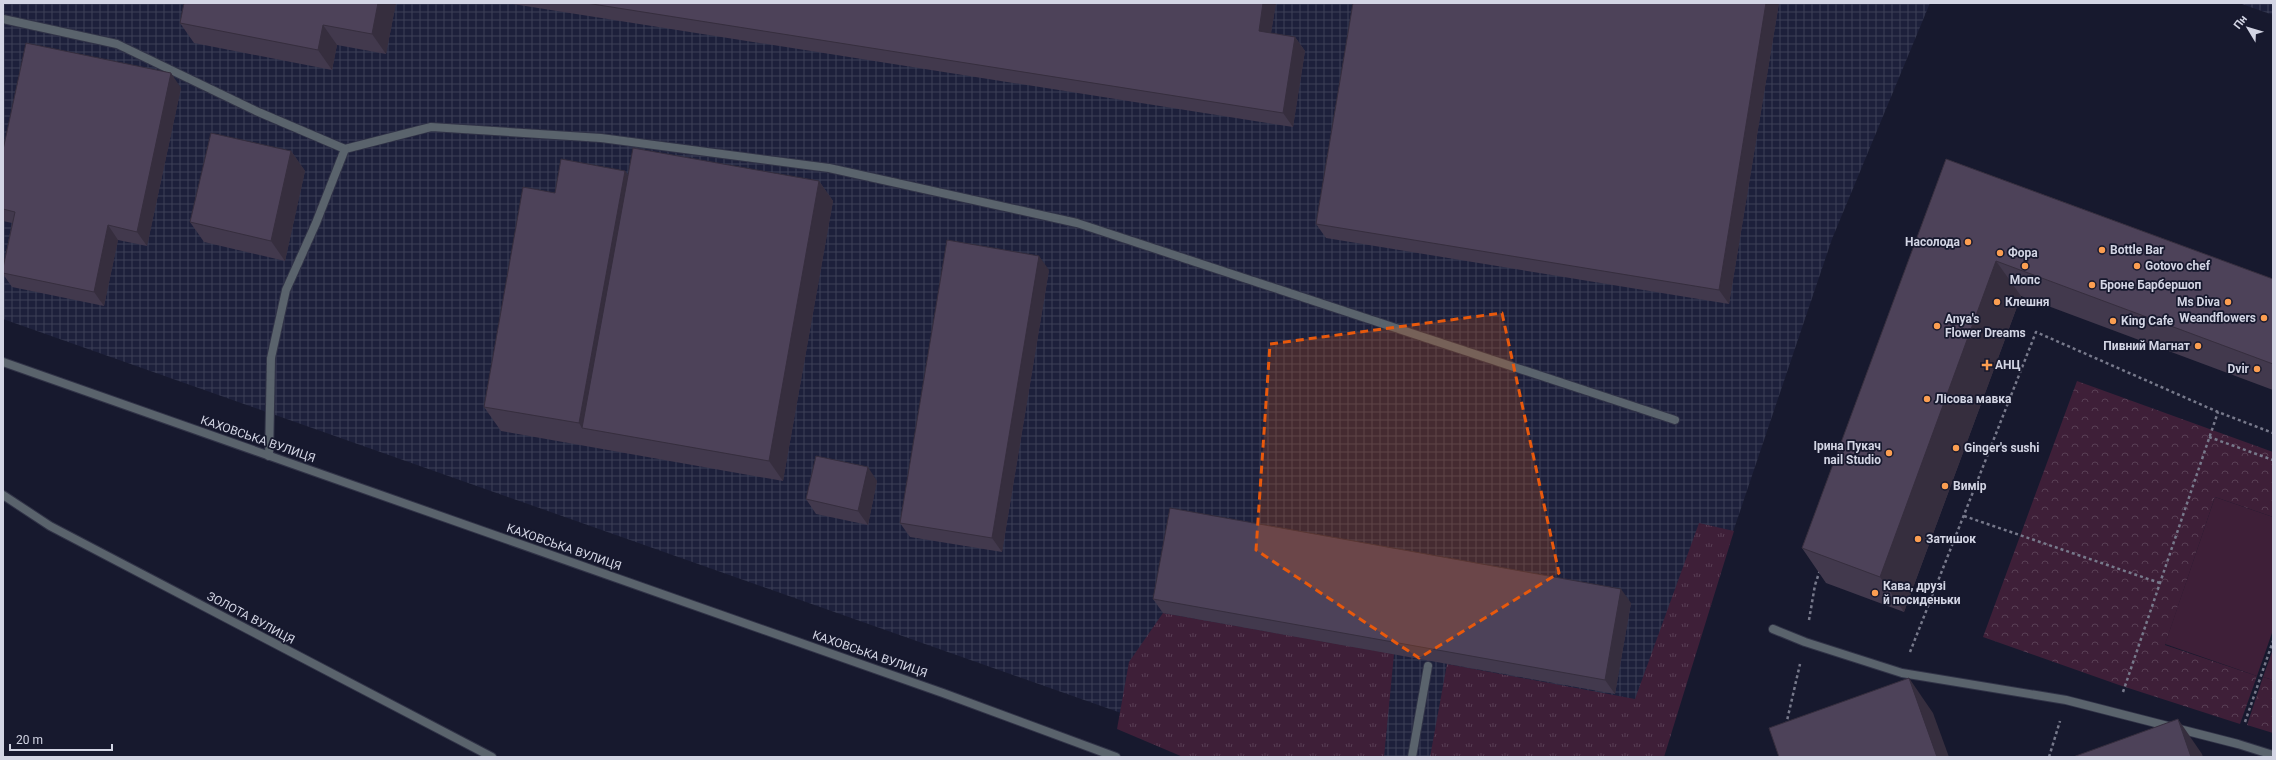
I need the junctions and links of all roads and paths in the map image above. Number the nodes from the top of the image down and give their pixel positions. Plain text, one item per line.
1 (3, 18) edge
2 (345, 149) junction
3 (3, 362) edge
4 (2218, 412) junction
5 (1675, 420) dead end
6 (2273, 433) edge
7 (2209, 437) junction
8 (268, 456) junction
9 (2273, 460) edge
10 (3, 495) edge
11 (1964, 516) junction
12 (1822, 562) edge
13 (2160, 583) junction
14 (1773, 630) dead end
15 (2273, 641) edge
16 (1805, 642) junction
17 (1428, 666) dead end
18 (1902, 673) junction
19 (2066, 700) junction
20 (2116, 713) junction
21 (1786, 726) edge
22 (2238, 744) junction
23 (2273, 755) edge
24 (492, 757) edge
25 (1116, 757) edge
26 (1412, 757) edge
27 (2049, 757) edge

1 - 2 street
2 - 5 street
2 - 8 street
3 - 8 street, КАХОВСЬКА ВУЛИЦЯ
4 - 6 path
4 - 7 path
4 - 11 path
7 - 9 path
7 - 13 path
8 - 25 street, КАХОВСЬКА ВУЛИЦЯ
10 - 24 street, ЗОЛОТА ВУЛИЦЯ
11 - 13 path
11 - 18 path
12 - 16 path
13 - 20 path
14 - 16 street
15 - 22 path
16 - 18 street
16 - 21 path
17 - 26 street
18 - 19 street
19 - 20 street
19 - 27 path
20 - 22 street
22 - 23 street

